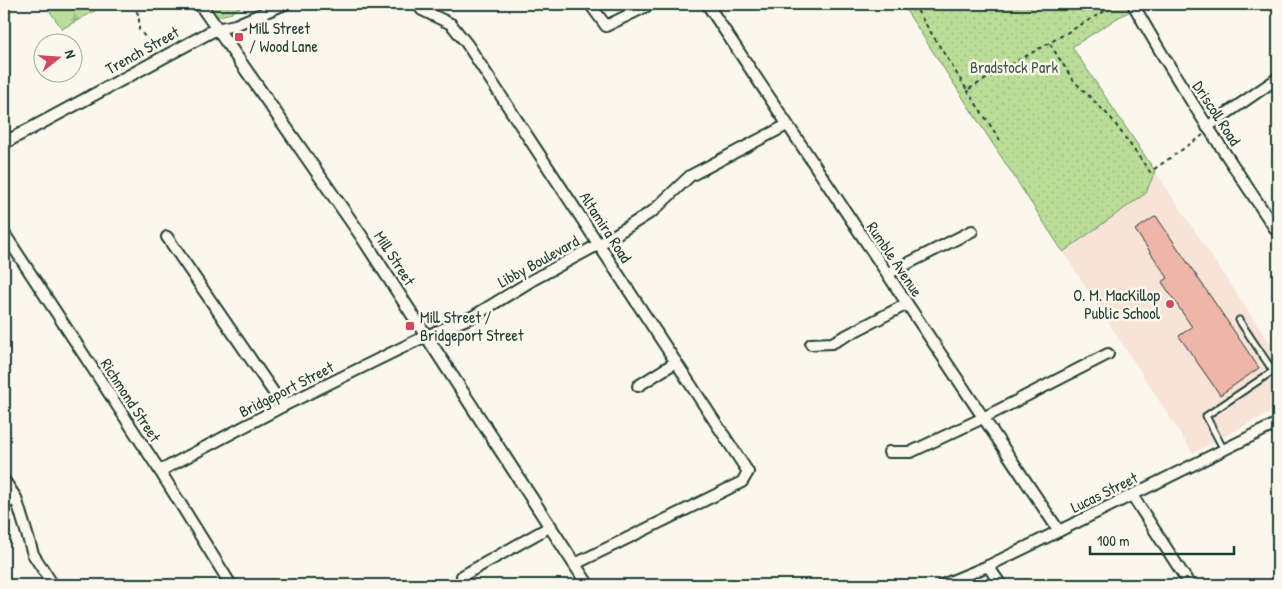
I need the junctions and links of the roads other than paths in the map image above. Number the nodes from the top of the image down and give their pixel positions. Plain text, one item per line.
1 (200, 4) edge
2 (285, 4) edge
3 (417, 4) edge
4 (590, 4) edge
5 (651, 4) edge
6 (707, 4) edge
7 (1134, 6) dead end
8 (216, 29) junction
9 (1278, 78) edge
10 (787, 125) junction
11 (1207, 127) junction
12 (4, 143) edge
13 (972, 230) dead end
14 (1278, 233) edge
15 (4, 234) edge
16 (167, 238) dead end
17 (599, 244) junction
18 (887, 274) junction
19 (907, 304) junction
20 (1240, 320) dead end
21 (426, 336) junction
22 (811, 344) dead end
23 (1108, 354) dead end
24 (676, 362) junction
25 (1273, 371) junction
26 (1278, 379) edge
27 (638, 386) dead end
28 (283, 406) junction
29 (983, 418) junction
30 (1277, 426) edge
31 (1224, 450) junction
32 (889, 452) dead end
33 (160, 471) junction
34 (4, 480) edge
35 (1132, 495) junction
36 (16, 498) junction
37 (4, 505) edge
38 (551, 526) junction
39 (1059, 531) junction
40 (575, 564) junction
41 (988, 566) junction
42 (462, 576) dead end
43 (53, 585) edge
44 (232, 585) edge
45 (588, 585) edge
46 (942, 585) edge
47 (1001, 585) edge
48 (1190, 585) edge

1 - 8 street, Mill Street
2 - 8 street
3 - 17 street, Altamira Road
4 - 5 street
6 - 10 street, Rumble Avenue
7 - 11 street, Driscoll Road
8 - 12 street, Trench Street
8 - 21 street, Mill Street
9 - 11 street
10 - 17 street, Libby Boulevard
10 - 18 street, Rumble Avenue
11 - 14 street, Driscoll Road
13 - 18 street
15 - 33 street, Richmond Street
16 - 28 street
17 - 21 street, Libby Boulevard
17 - 24 street, Altamira Road
18 - 19 street, Rumble Avenue
19 - 22 street
19 - 29 street, Rumble Avenue
20 - 25 lane
21 - 28 street, Bridgeport Street
21 - 38 street, Mill Street
23 - 29 street
24 - 27 street
24 - 40 street, Altamira Road
25 - 26 lane
25 - 31 lane
28 - 33 street, Bridgeport Street
29 - 32 street
29 - 39 street, Rumble Avenue
30 - 31 street, Lucas Street
31 - 35 street, Lucas Street
33 - 44 street, Richmond Street
34 - 36 street
35 - 39 street, Lucas Street
35 - 48 street
36 - 37 street
36 - 43 street
38 - 40 street, Mill Street
38 - 42 street
39 - 41 street, Lucas Street
40 - 45 street, Mill Street
41 - 46 street, Lucas Street
41 - 47 street

